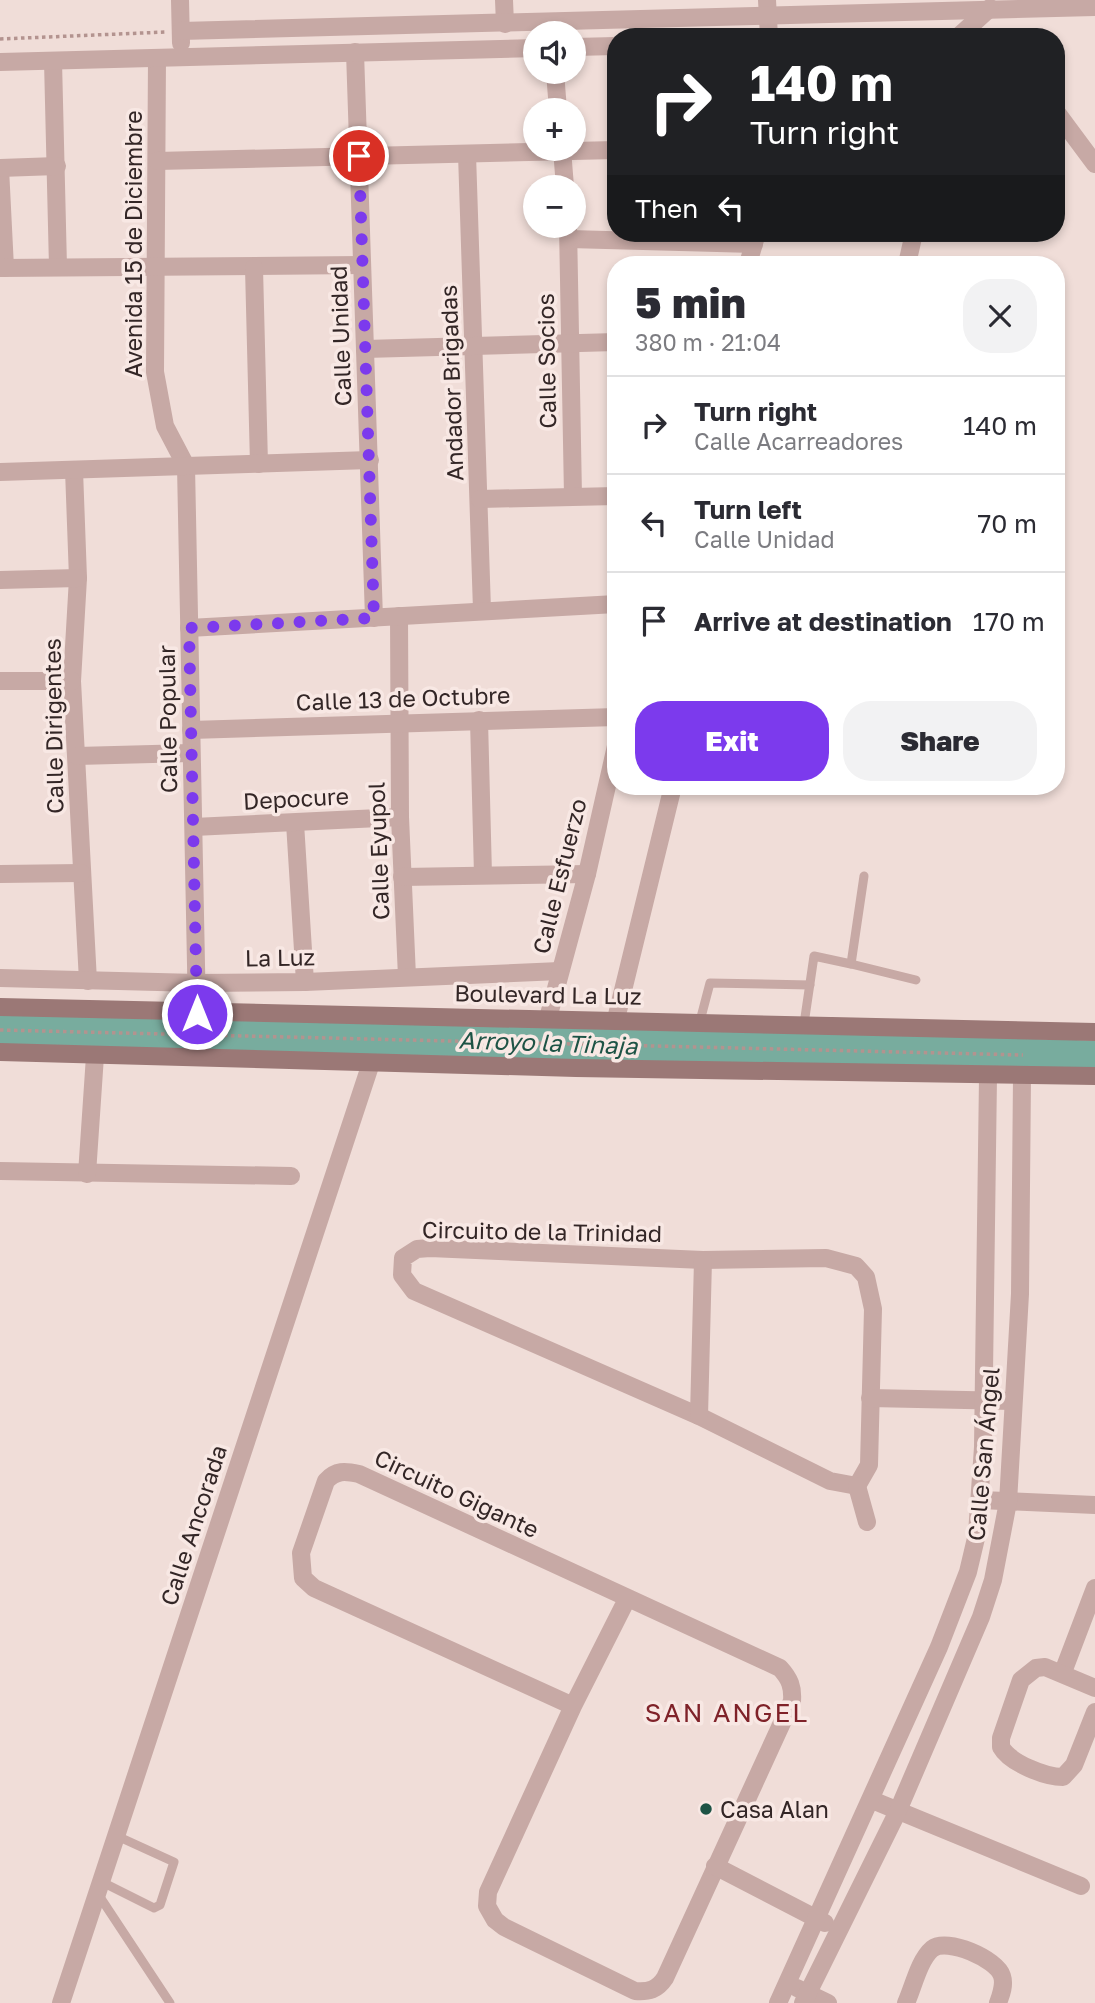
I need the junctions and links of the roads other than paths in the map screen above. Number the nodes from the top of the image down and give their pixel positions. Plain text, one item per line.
1 (180, 0) edge
2 (504, 0) edge
3 (1027, 4) edge
4 (1095, 7) edge
5 (767, 8) edge
6 (990, 8) junction
7 (505, 24) junction
8 (768, 28) edge
9 (968, 28) edge
10 (181, 31) junction
11 (607, 46) edge
12 (586, 47) edge
13 (523, 48) edge
14 (355, 52) junction
15 (181, 57) junction
16 (157, 58) junction
17 (53, 61) junction
18 (0, 62) edge
19 (1065, 124) edge
20 (586, 150) edge
21 (607, 150) edge
22 (523, 152) edge
23 (467, 154) junction
24 (359, 156) junction
25 (158, 161) junction
26 (1095, 164) edge
27 (57, 166) junction
28 (0, 168) edge
29 (586, 233) edge
30 (607, 234) edge
31 (568, 238) edge
32 (362, 265) junction
33 (58, 267) junction
34 (157, 267) junction
35 (2, 268) edge
36 (254, 268) junction
37 (569, 342) junction
38 (607, 342) edge
39 (475, 346) junction
40 (365, 349) junction
41 (370, 460) junction
42 (259, 464) junction
43 (186, 466) junction
44 (74, 470) junction
45 (0, 472) edge
46 (573, 496) junction
47 (607, 496) edge
48 (480, 499) junction
49 (78, 578) junction
50 (0, 580) edge
51 (607, 604) edge
52 (482, 610) junction
53 (399, 616) junction
54 (374, 618) junction
55 (189, 628) junction
56 (0, 681) edge
57 (72, 681) junction
58 (607, 716) edge
59 (479, 720) junction
60 (400, 723) junction
61 (191, 730) junction
62 (190, 753) junction
63 (76, 756) junction
64 (607, 786) edge
65 (671, 795) edge
66 (400, 817) junction
67 (295, 823) junction
68 (194, 827) junction
69 (81, 873) junction
70 (0, 874) edge
71 (587, 874) junction
72 (483, 875) junction
73 (864, 876) dead end
74 (402, 877) junction
75 (851, 964) junction
76 (560, 971) junction
77 (407, 977) junction
78 (0, 978) edge
79 (916, 980) dead end
80 (88, 981) junction
81 (305, 982) junction
82 (197, 983) junction
83 (810, 985) junction
84 (0, 1007) edge
85 (197, 1014) junction
86 (548, 1017) junction
87 (616, 1019) junction
88 (700, 1021) junction
89 (804, 1024) junction
90 (1095, 1032) edge
91 (0, 1052) edge
92 (95, 1056) junction
93 (371, 1063) junction
94 (1095, 1076) edge
95 (988, 1077) junction
96 (1022, 1077) junction
97 (0, 1171) edge
98 (87, 1174) junction
99 (291, 1176) dead end
100 (703, 1260) junction
101 (870, 1398) junction
102 (982, 1400) junction
103 (1013, 1401) junction
104 (699, 1416) junction
105 (857, 1486) junction
106 (981, 1500) junction
107 (1008, 1502) junction
108 (1095, 1505) edge
109 (867, 1522) dead end
110 (1095, 1588) edge
111 (626, 1599) junction
112 (1063, 1672) junction
113 (1095, 1688) edge
114 (573, 1706) junction
115 (1095, 1712) edge
116 (872, 1800) junction
117 (897, 1812) junction
118 (117, 1836) junction
119 (715, 1866) junction
120 (1082, 1886) dead end
121 (100, 1888) junction
122 (817, 1919) junction
123 (838, 1930) junction
124 (787, 1984) junction
125 (805, 1998) edge
126 (61, 2003) edge
127 (170, 2003) edge
128 (778, 2003) edge
129 (828, 2003) edge
130 (906, 2003) edge
131 (998, 2003) edge

1 - 10 street
2 - 7 street
3 - 4 street
3 - 6 street
5 - 6 street
5 - 7 street
5 - 8 street
6 - 9 street
7 - 10 street
10 - 15 street
11 - 12 street
13 - 14 street
14 - 15 street
14 - 24 street, Calle Unidad
15 - 16 street
16 - 17 street
16 - 25 street, Avenida 15 de Diciembre
17 - 18 street
17 - 27 street
19 - 26 street
20 - 21 street
22 - 23 street
23 - 24 street
23 - 39 street, Andador Brigadas
24 - 25 street
24 - 32 street, Calle Unidad
25 - 34 street, Avenida 15 de Diciembre
27 - 28 street
27 - 33 street
28 - 35 street
29 - 30 street
31 - 37 street, Calle Socios
32 - 36 street
32 - 40 street, Calle Unidad
33 - 34 street
33 - 35 street
34 - 36 street
34 - 43 street, Avenida 15 de Diciembre
36 - 42 street
37 - 38 street
37 - 39 street
37 - 46 street, Calle Socios
39 - 40 street
39 - 48 street, Andador Brigadas
40 - 41 street, Calle Unidad
41 - 42 street
41 - 54 street, Calle Unidad
42 - 43 street
43 - 44 street
43 - 55 street, Calle Popular
44 - 45 street
44 - 49 street, Calle Dirigentes
46 - 47 street
46 - 48 street
48 - 52 street, Andador Brigadas
49 - 50 street
49 - 57 street, Calle Dirigentes
51 - 52 street
52 - 53 street
53 - 54 street
53 - 60 street, Calle Eyupol
54 - 55 street
55 - 61 street, Calle Popular
56 - 57 street
57 - 63 street, Calle Dirigentes
58 - 59 street, Calle 13 de Octubre
59 - 60 street, Calle 13 de Octubre
59 - 72 street
60 - 61 street, Calle 13 de Octubre
60 - 66 street, Calle Eyupol
61 - 62 street, Calle Popular
62 - 63 street
62 - 68 street, Calle Popular
63 - 69 street, Calle Dirigentes
64 - 71 street, Calle Esfuerzo
65 - 87 street
66 - 67 street, Depocure
66 - 74 street, Calle Eyupol
67 - 68 street, Depocure
67 - 81 street
68 - 82 street, Calle Popular
69 - 70 street
69 - 80 street, Calle Dirigentes
71 - 72 street
71 - 76 street, Calle Esfuerzo
72 - 74 street
73 - 75 lane
74 - 77 street, Calle Eyupol
75 - 79 lane
75 - 83 lane
76 - 77 street, La Luz
76 - 86 street, Calle Esfuerzo
77 - 81 street, La Luz
78 - 80 street, La Luz
80 - 82 street, La Luz
81 - 82 street, La Luz
82 - 85 street, Calle Popular
83 - 88 lane
83 - 89 lane
84 - 85 main road, Boulevard La Luz
85 - 86 main road, Boulevard La Luz
86 - 87 main road, Boulevard La Luz
87 - 88 main road, Boulevard La Luz
88 - 89 main road, Boulevard La Luz
89 - 90 main road, Boulevard La Luz
91 - 92 main road
92 - 93 main road
92 - 98 street
93 - 95 main road
93 - 118 street, Calle Ancorada
94 - 96 main road
95 - 96 main road
95 - 102 street, Calle San Ángel
96 - 103 street, Calle San Ángel
97 - 98 street
98 - 99 street
100 - 101 street, Circuito de la Trinidad
100 - 104 street
100 - 104 street, Circuito de la Trinidad
101 - 102 street
101 - 105 street, Circuito de la Trinidad
102 - 103 street
102 - 106 street, Calle San Ángel
103 - 107 street, Calle San Ángel
104 - 105 street, Circuito de la Trinidad
105 - 109 street
106 - 107 street
106 - 116 street, Calle San Ángel
107 - 108 street
107 - 117 street, Calle San Ángel
110 - 112 street
111 - 114 street, Circuito Gigante
111 - 114 street, Circuito Gigante
111 - 119 street, Circuito Gigante
112 - 113 street
112 - 115 street
114 - 119 street, Circuito Gigante
116 - 117 street
116 - 122 street, Calle San Ángel
117 - 120 street
117 - 123 street, Calle San Ángel
118 - 121 street, Calle Ancorada
118 - 121 lane
119 - 122 street
121 - 126 street, Calle Ancorada
121 - 127 lane
122 - 123 street
122 - 124 street, Calle San Ángel
123 - 125 street, Calle San Ángel
124 - 125 street
124 - 128 street, Calle San Ángel
125 - 129 street
130 - 131 street

